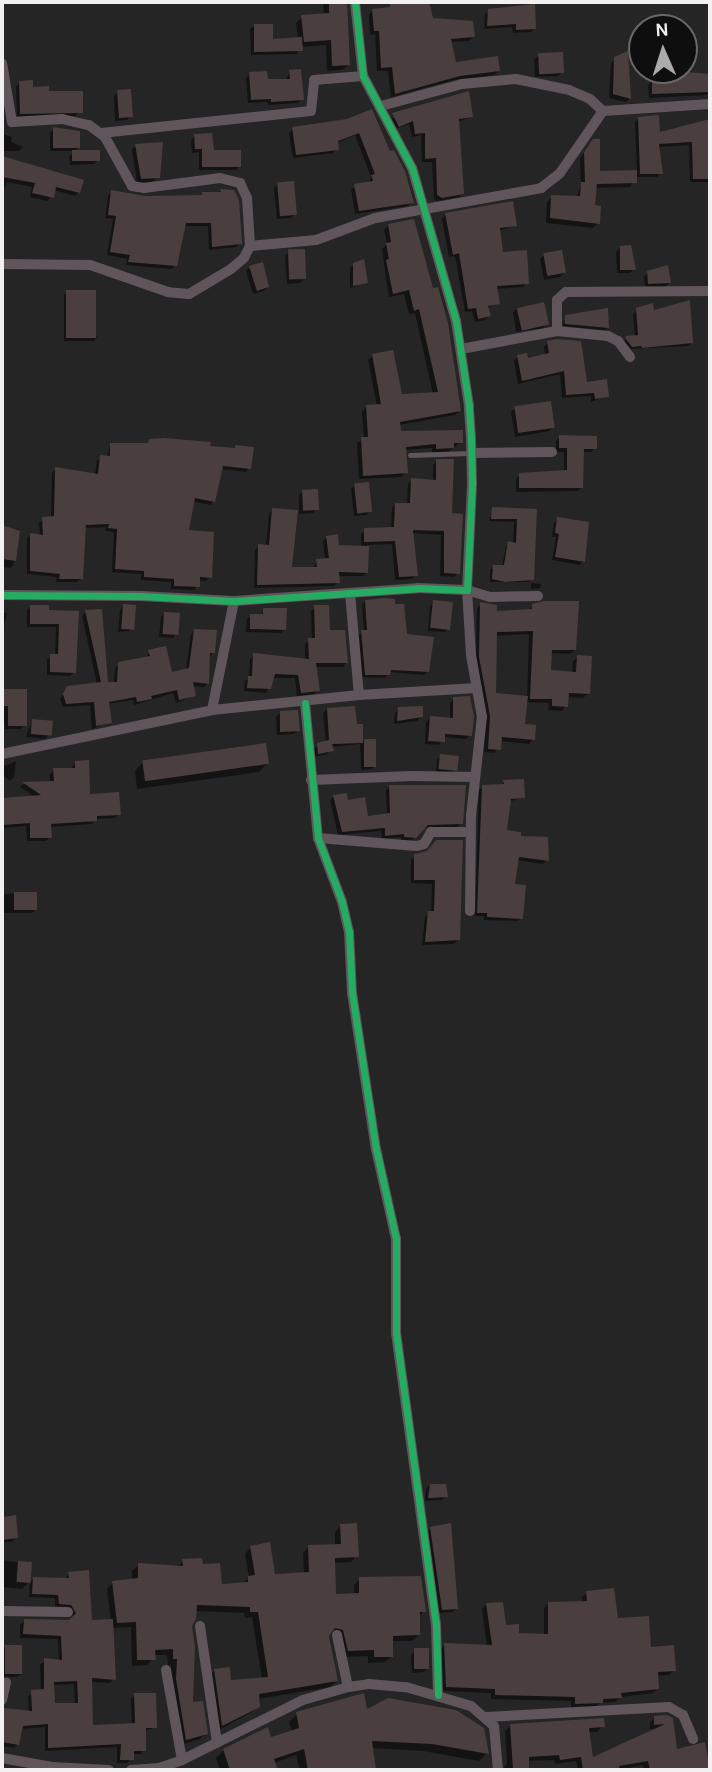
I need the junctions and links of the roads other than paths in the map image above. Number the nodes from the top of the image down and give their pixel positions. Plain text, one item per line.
1 (355, 2) edge
2 (2, 63) edge
3 (363, 76) junction
4 (710, 104) edge
5 (381, 106) junction
6 (603, 111) junction
7 (5, 117) edge
8 (102, 133) junction
9 (425, 207) junction
10 (250, 246) junction
11 (2, 264) edge
12 (710, 291) edge
13 (557, 331) junction
14 (461, 349) junction
15 (630, 357) dead end
16 (552, 452) dead end
17 (471, 453) junction
18 (410, 455) dead end
19 (467, 590) junction
20 (350, 593) junction
21 (2, 595) edge
22 (538, 596) dead end
23 (234, 601) junction
24 (477, 688) junction
25 (359, 695) junction
26 (305, 703) junction
27 (212, 710) junction
28 (2, 754) edge
29 (474, 777) junction
30 (311, 780) junction
31 (470, 832) junction
32 (318, 838) junction
33 (470, 911) dead end
34 (2, 1611) edge
35 (68, 1612) dead end
36 (200, 1626) dead end
37 (337, 1635) dead end
38 (166, 1670) dead end
39 (6, 1682) dead end
40 (348, 1686) junction
41 (438, 1695) junction
42 (2, 1700) edge
43 (486, 1717) junction
44 (693, 1739) dead end
45 (217, 1744) junction
46 (2, 1758) edge
47 (181, 1760) junction
48 (109, 1770) edge
49 (131, 1770) edge
50 (498, 1770) edge

1 - 3 street
2 - 7 street
3 - 5 street
3 - 8 street
4 - 6 street
5 - 6 street
5 - 9 street
6 - 9 street
7 - 8 street
8 - 10 street
9 - 10 street
9 - 14 street
10 - 11 street
12 - 13 street
13 - 14 street
13 - 15 street
14 - 17 street
16 - 17 street
17 - 18 lane
17 - 19 street
19 - 20 street
19 - 22 street
19 - 24 street
20 - 23 street
20 - 25 street
21 - 23 street
23 - 27 street
24 - 25 street
24 - 29 street
25 - 26 street
26 - 27 street
26 - 30 street
27 - 28 street
29 - 30 street
29 - 31 street
30 - 32 street
31 - 32 street
31 - 33 street
32 - 41 street
34 - 35 street
36 - 45 street
37 - 40 street
38 - 47 street
39 - 42 street
40 - 41 street
40 - 45 street
41 - 43 street
43 - 44 street
43 - 50 street
45 - 47 street
46 - 48 street
47 - 49 street

